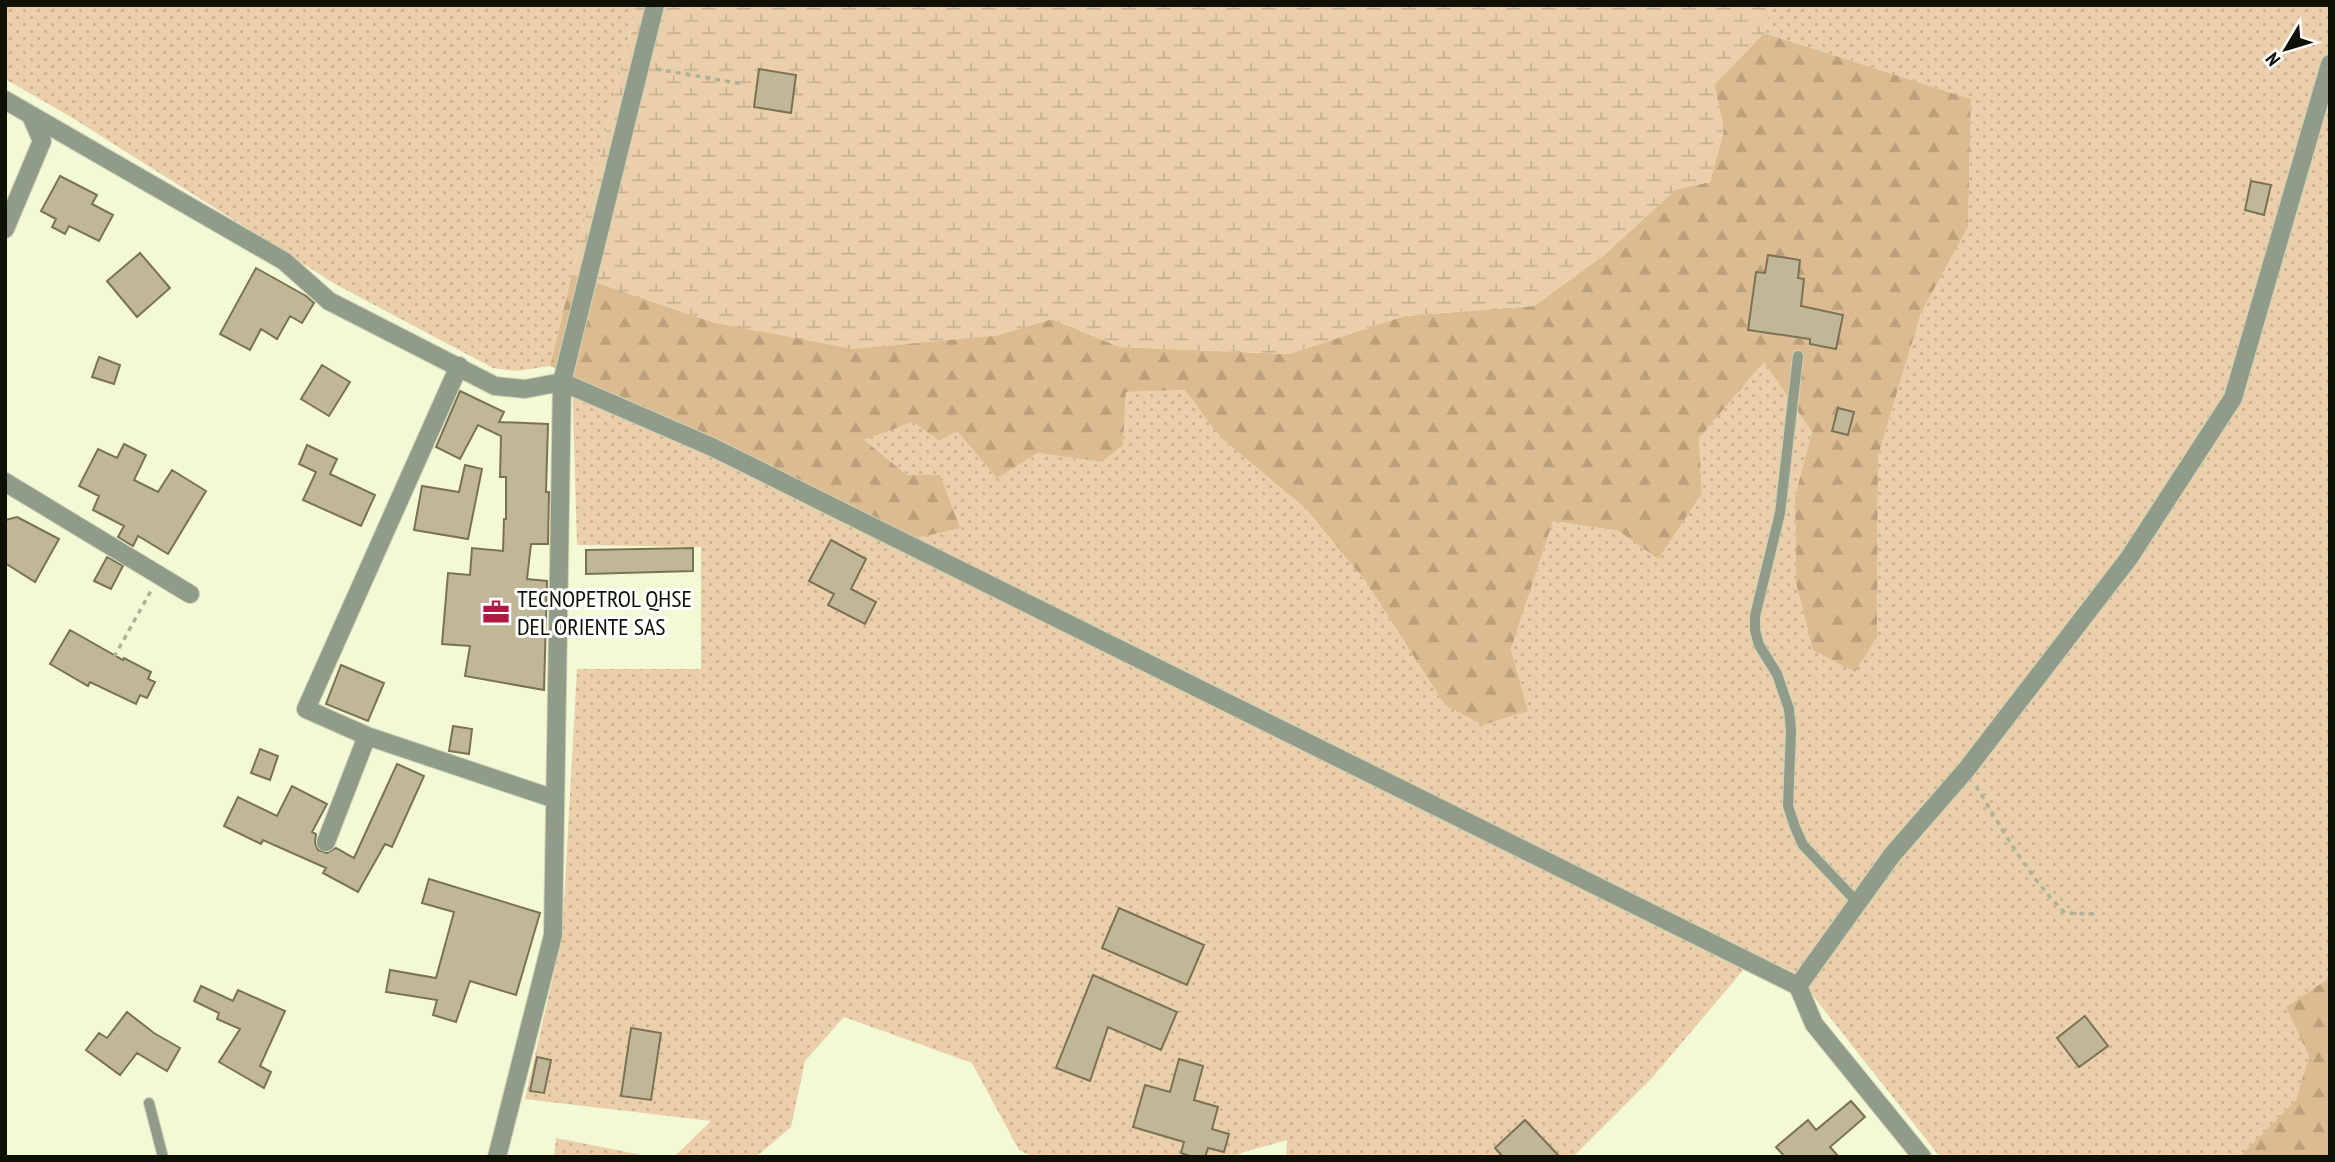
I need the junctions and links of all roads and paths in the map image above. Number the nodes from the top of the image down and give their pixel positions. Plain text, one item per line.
1 (654, 5) edge
2 (2330, 64) edge
3 (640, 66) junction
4 (743, 84) dead end
5 (5, 100) edge
6 (31, 116) junction
7 (73, 139) junction
8 (42, 141) junction
9 (5, 229) edge
10 (1798, 356) dead end
11 (459, 366) junction
12 (562, 382) junction
13 (5, 482) edge
14 (159, 575) junction
15 (190, 594) dead end
16 (114, 657) dead end
17 (367, 736) junction
18 (1966, 770) junction
19 (555, 799) junction
20 (326, 842) dead end
21 (1857, 902) junction
22 (2094, 914) dead end
23 (1798, 986) junction
24 (149, 1103) dead end
25 (163, 1157) edge
26 (497, 1157) edge
27 (1922, 1157) edge

1 - 3 street
2 - 18 street
3 - 4 path
3 - 12 street
5 - 6 street
6 - 7 street
6 - 8 street
7 - 8 street
7 - 11 street
8 - 9 street
10 - 21 lane
11 - 12 street
11 - 17 street
12 - 19 street
12 - 23 street
13 - 14 street
14 - 15 street
14 - 16 path
17 - 19 street
17 - 20 street
18 - 21 street
18 - 22 path
19 - 26 street
21 - 23 street
23 - 27 street
24 - 25 lane

